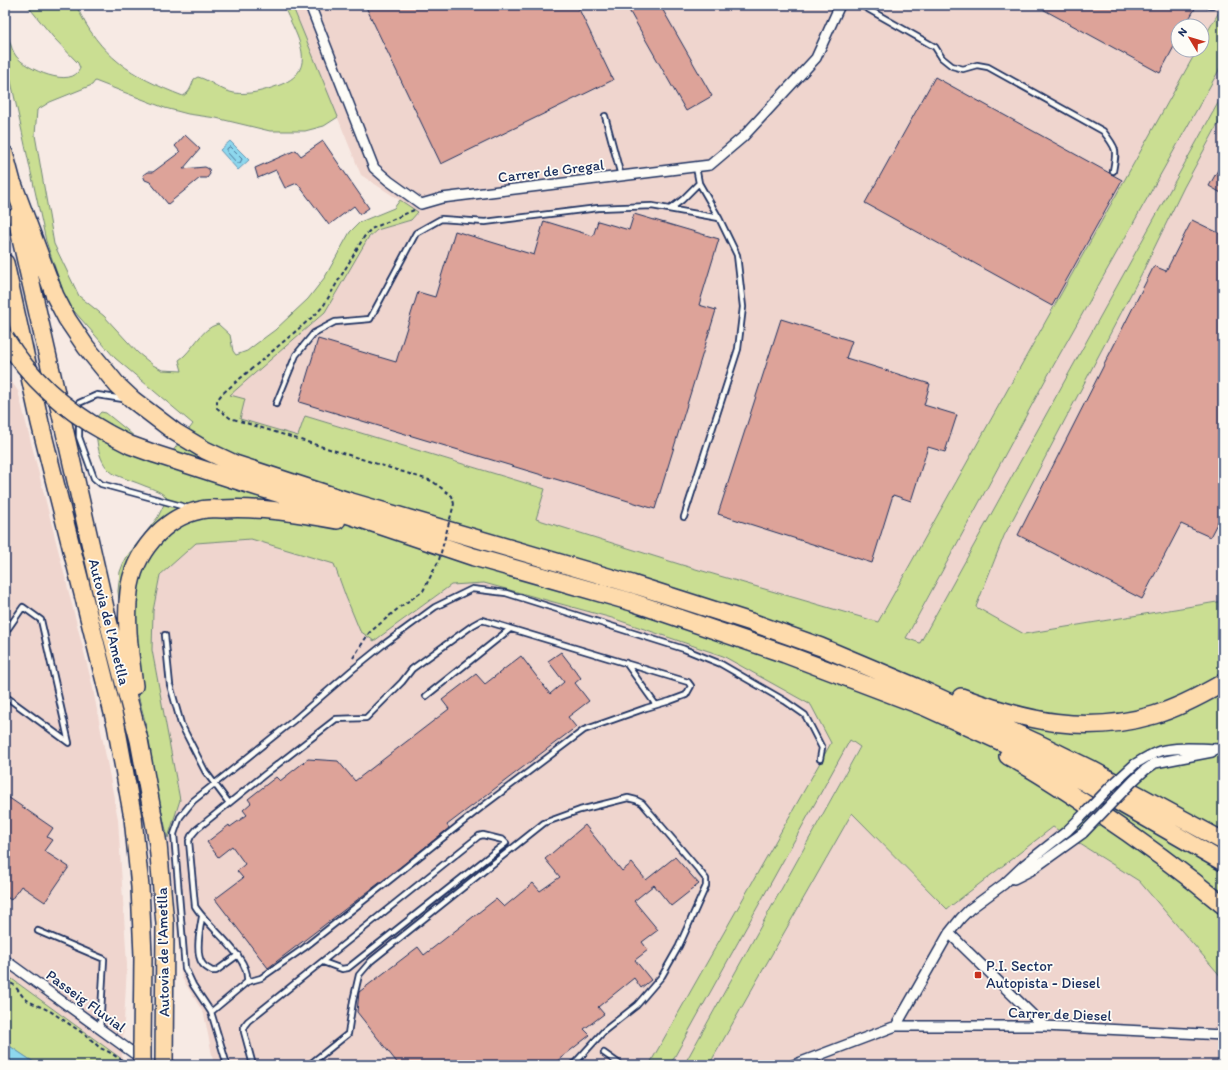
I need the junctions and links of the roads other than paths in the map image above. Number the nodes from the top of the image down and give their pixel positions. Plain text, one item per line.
1 (310, 5) edge
2 (840, 5) edge
3 (861, 5) edge
4 (605, 116) dead end
5 (5, 154) edge
6 (696, 167) junction
7 (1112, 171) dead end
8 (621, 176) junction
9 (699, 183) junction
10 (13, 184) junction
11 (670, 209) junction
12 (719, 218) junction
13 (5, 263) edge
14 (5, 338) edge
15 (133, 400) junction
16 (276, 404) dead end
17 (201, 510) junction
18 (684, 517) dead end
19 (407, 534) junction
20 (510, 628) junction
21 (5, 633) edge
22 (165, 635) dead end
23 (821, 647) junction
24 (626, 663) junction
25 (1223, 683) edge
26 (872, 688) junction
27 (5, 696) edge
28 (426, 696) dead end
29 (656, 705) junction
30 (139, 740) junction
31 (1223, 749) edge
32 (820, 759) dead end
33 (214, 783) junction
34 (229, 803) junction
35 (1223, 842) edge
36 (1223, 862) edge
37 (1004, 884) junction
38 (1223, 905) edge
39 (202, 917) junction
40 (38, 931) dead end
41 (949, 933) junction
42 (238, 955) junction
43 (5, 960) edge
44 (323, 962) junction
45 (247, 982) junction
46 (212, 1012) junction
47 (896, 1026) junction
48 (1044, 1026) junction
49 (100, 1029) junction
50 (1223, 1034) edge
51 (604, 1053) dead end
52 (142, 1065) edge
53 (150, 1065) edge
54 (164, 1065) edge
55 (227, 1065) edge
56 (253, 1065) edge
57 (309, 1065) edge
58 (573, 1065) edge
59 (621, 1065) edge
60 (793, 1065) edge

1 - 8 street, Carrer de Gregal
2 - 6 street, Carrer de Gregal
3 - 7 lane
4 - 8 lane
5 - 10 highway
6 - 8 street, Carrer de Gregal
6 - 9 lane
9 - 11 lane
9 - 12 lane
10 - 15 highway
10 - 30 highway, Autovia de l'Ametlla
11 - 12 lane
11 - 16 lane
12 - 18 lane
13 - 52 highway, Autovia de l'Ametlla, bridge
14 - 19 highway, bridge
15 - 17 lane
15 - 23 highway
17 - 19 highway
17 - 30 highway
19 - 26 highway
20 - 24 lane
20 - 28 lane
20 - 34 lane
21 - 27 lane
22 - 33 lane
23 - 25 highway
23 - 35 highway
24 - 29 lane
24 - 29 lane
26 - 36 highway
26 - 38 highway
29 - 45 lane
30 - 54 highway, Autovia de l'Ametlla
31 - 37 street, bridge
31 - 37 street, bridge
32 - 33 lane
33 - 34 lane
33 - 46 lane
34 - 39 lane
37 - 41 street
39 - 42 lane
39 - 42 lane
40 - 49 lane
41 - 47 street
41 - 48 street
42 - 45 lane
43 - 49 street, Passeig Fluvial
44 - 44 lane
44 - 56 lane
45 - 46 lane
46 - 55 lane
47 - 48 street, Carrer de Diesel
47 - 60 street
48 - 50 street, Carrer de Diesel
49 - 53 street, Passeig Fluvial
51 - 59 lane
57 - 58 lane

